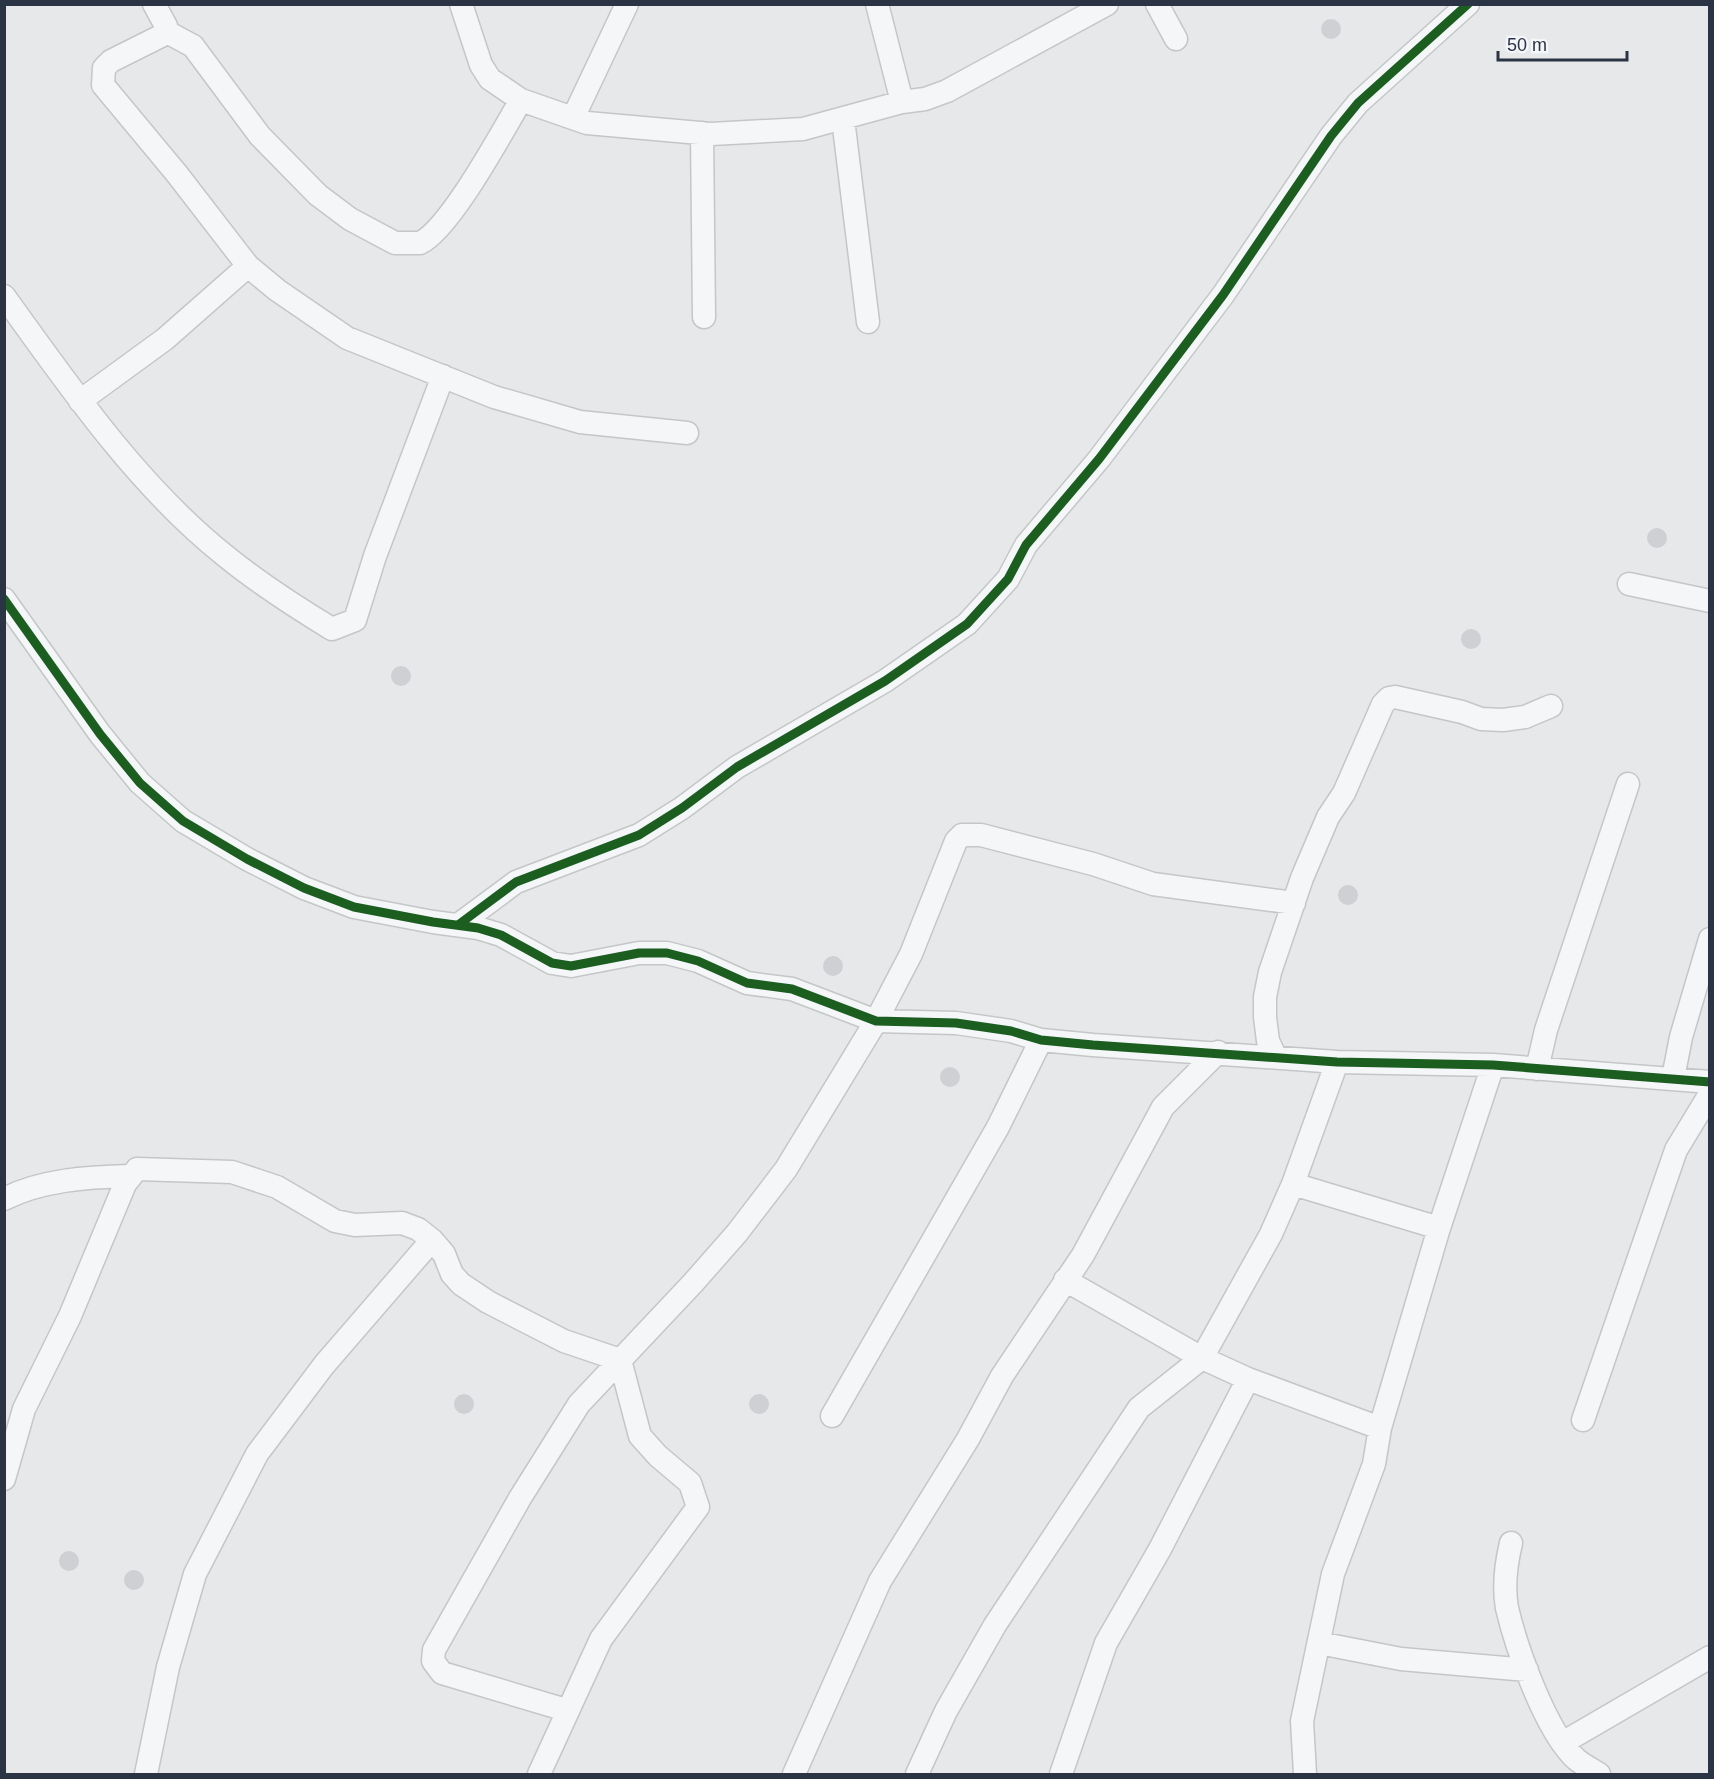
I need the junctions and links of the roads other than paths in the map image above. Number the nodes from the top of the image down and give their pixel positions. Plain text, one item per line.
1 (153, 4) edge
2 (461, 4) edge
3 (627, 4) edge
4 (877, 4) edge
5 (1107, 4) edge
6 (1157, 4) edge
7 (1468, 4) edge
8 (167, 32) junction
9 (1176, 39) dead end
10 (521, 100) junction
11 (902, 102) junction
12 (573, 118) junction
13 (843, 119) junction
14 (702, 133) junction
15 (248, 266) junction
16 (4, 296) edge
17 (704, 317) dead end
18 (868, 322) dead end
19 (443, 376) junction
20 (80, 400) junction
21 (687, 433) dead end
22 (1629, 584) dead end
23 (4, 599) edge
24 (1710, 601) edge
25 (1551, 706) dead end
26 (1628, 784) dead end
27 (1294, 903) junction
28 (458, 925) junction
29 (1710, 939) edge
30 (876, 1021) junction
31 (1041, 1040) junction
32 (1218, 1052) junction
33 (1275, 1056) junction
34 (1337, 1062) junction
35 (1493, 1065) junction
36 (1537, 1069) junction
37 (1673, 1078) junction
38 (1710, 1082) edge
39 (1710, 1094) edge
40 (129, 1176) junction
41 (1293, 1184) junction
42 (4, 1199) edge
43 (1439, 1228) junction
44 (432, 1240) junction
45 (1065, 1280) junction
46 (1202, 1358) junction
47 (620, 1360) junction
48 (1248, 1379) junction
49 (832, 1416) dead end
50 (1583, 1419) dead end
51 (1380, 1428) junction
52 (4, 1479) edge
53 (1511, 1543) dead end
54 (1319, 1643) junction
55 (1710, 1657) edge
56 (1527, 1670) junction
57 (566, 1710) junction
58 (1564, 1742) junction
59 (146, 1774) edge
60 (539, 1774) edge
61 (794, 1774) edge
62 (917, 1774) edge
63 (1061, 1774) edge
64 (1305, 1774) edge
65 (1599, 1774) edge

1 - 8 street
2 - 10 street
3 - 12 street
4 - 11 street
5 - 11 street
6 - 9 street
7 - 28 street
8 - 10 street
8 - 15 street
10 - 12 street
11 - 13 street
12 - 14 street
13 - 14 street
13 - 18 street
14 - 17 street
15 - 19 street
15 - 20 street
16 - 20 street
19 - 20 street
19 - 21 street
22 - 24 street
23 - 28 street
25 - 27 street
26 - 36 street
27 - 30 street
27 - 33 street
28 - 30 street
29 - 37 street
30 - 31 street
30 - 47 street
31 - 32 street
31 - 49 street
32 - 33 street
32 - 45 street
33 - 34 street
34 - 35 street
34 - 41 street
35 - 36 street
35 - 43 street
36 - 37 street
37 - 38 street
39 - 50 street
40 - 42 street
40 - 44 street
40 - 52 street
41 - 43 street
41 - 46 street
43 - 51 street
44 - 47 street
44 - 59 street
45 - 46 street
45 - 61 street
46 - 48 street
46 - 62 street
47 - 57 street
47 - 57 street
48 - 51 street
48 - 63 street
51 - 54 street
53 - 56 street
54 - 56 street
54 - 64 street
55 - 58 street
56 - 58 street
57 - 60 street
58 - 65 street

